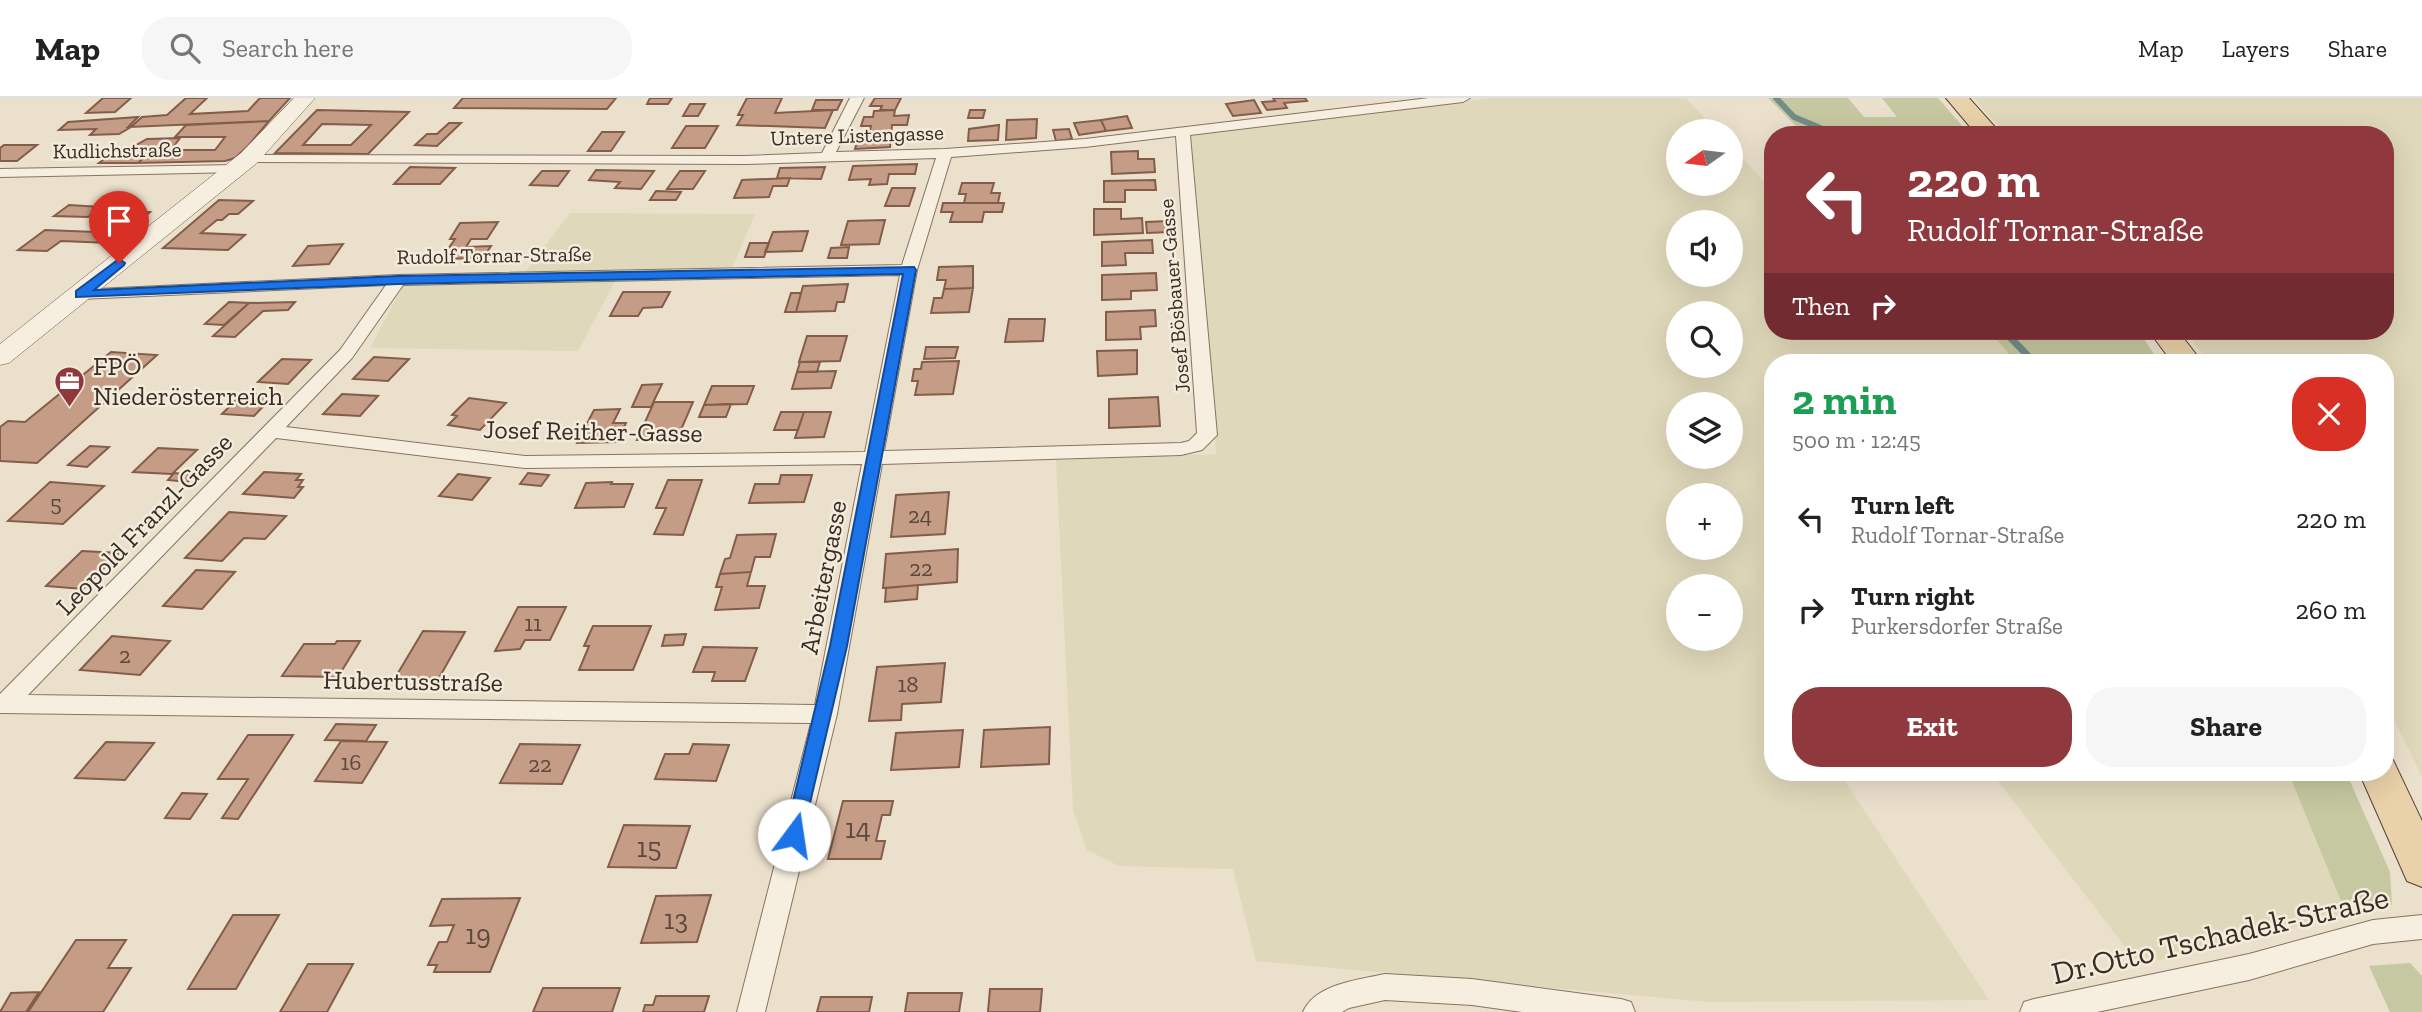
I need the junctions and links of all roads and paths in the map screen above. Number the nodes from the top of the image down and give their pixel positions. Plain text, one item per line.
1 (305, 98) edge
2 (857, 98) edge
3 (1463, 98) edge
4 (1957, 98) edge
5 (1982, 126) edge
6 (1183, 131) junction
7 (945, 153) junction
8 (827, 157) junction
9 (242, 163) junction
10 (0, 173) edge
11 (909, 270) junction
12 (398, 280) junction
13 (81, 294) junction
14 (13, 338) edge
15 (2170, 340) edge
16 (2181, 354) edge
17 (0, 357) edge
18 (271, 431) junction
19 (1189, 447) joint
20 (874, 458) junction
21 (2, 704) edge
22 (825, 714) junction
23 (2383, 781) edge
24 (2422, 868) edge
25 (2422, 927) edge
26 (751, 1012) edge
27 (1317, 1012) edge
28 (1621, 1012) edge
29 (2034, 1012) edge

1 - 9 main road
2 - 8 street
3 - 6 street, Untere Listengasse
4 - 5 main road
6 - 7 street, Untere Listengasse
6 - 19 street, Josef Bösbauer-Gasse
7 - 8 street, Untere Listengasse
7 - 11 street, Arbeitergasse
8 - 9 street, Untere Listengasse
9 - 10 street, Kudlichstraße
9 - 13 main road
11 - 12 street, Rudolf Tornar-Straße
11 - 20 street, Arbeitergasse
12 - 13 street, Rudolf Tornar-Straße
12 - 18 street, Leopold Franzl-Gasse
13 - 14 main road
14 - 17 main road
15 - 16 main road
18 - 20 street, Josef Reither-Gasse
18 - 21 street, Leopold Franzl-Gasse
19 - 20 street, Josef Reither-Gasse
20 - 22 street, Arbeitergasse
21 - 22 street, Hubertusstraße
22 - 26 street, Arbeitergasse
23 - 24 main road
25 - 29 street, Dr.Otto Tschadek-Straße
27 - 28 street

